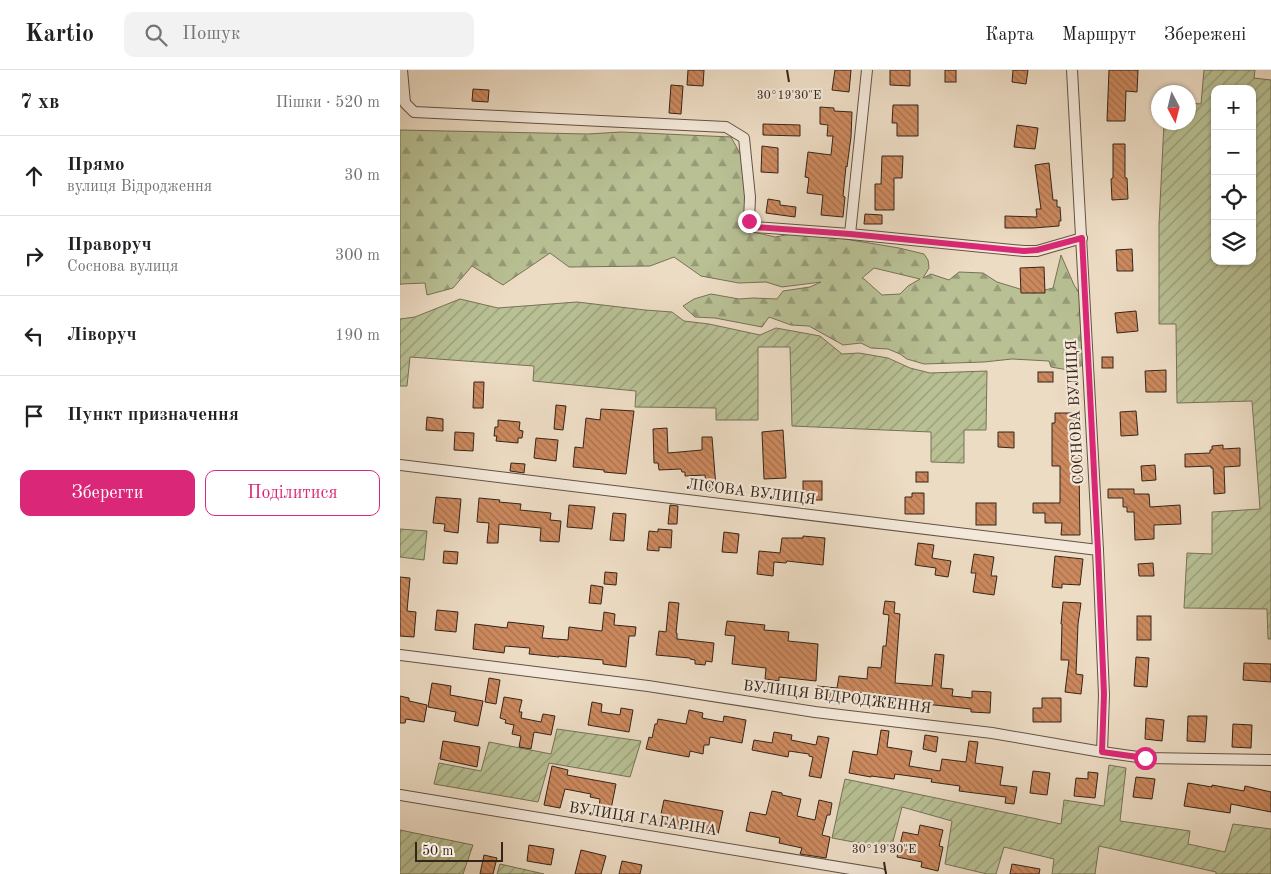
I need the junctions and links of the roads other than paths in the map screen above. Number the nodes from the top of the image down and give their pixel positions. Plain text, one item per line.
1 (402, 70) edge
2 (868, 70) edge
3 (1072, 70) edge
4 (850, 234) junction
5 (1082, 238) junction
6 (400, 465) edge
7 (1098, 550) junction
8 (400, 655) edge
9 (1102, 752) junction
10 (1271, 760) edge
11 (400, 795) edge
12 (881, 874) edge

1 - 4 street
2 - 4 street
3 - 5 street, СОСНОВА ВУЛИЦЯ
4 - 5 street
5 - 7 street, СОСНОВА ВУЛИЦЯ
6 - 7 street, ЛІСОВА ВУЛИЦЯ
7 - 9 street, СОСНОВА ВУЛИЦЯ
8 - 9 street, ВУЛИЦЯ ВІДРОДЖЕННЯ
9 - 10 street, ВУЛИЦЯ ВІДРОДЖЕННЯ
11 - 12 street, ВУЛИЦЯ ГАГАРІНА

